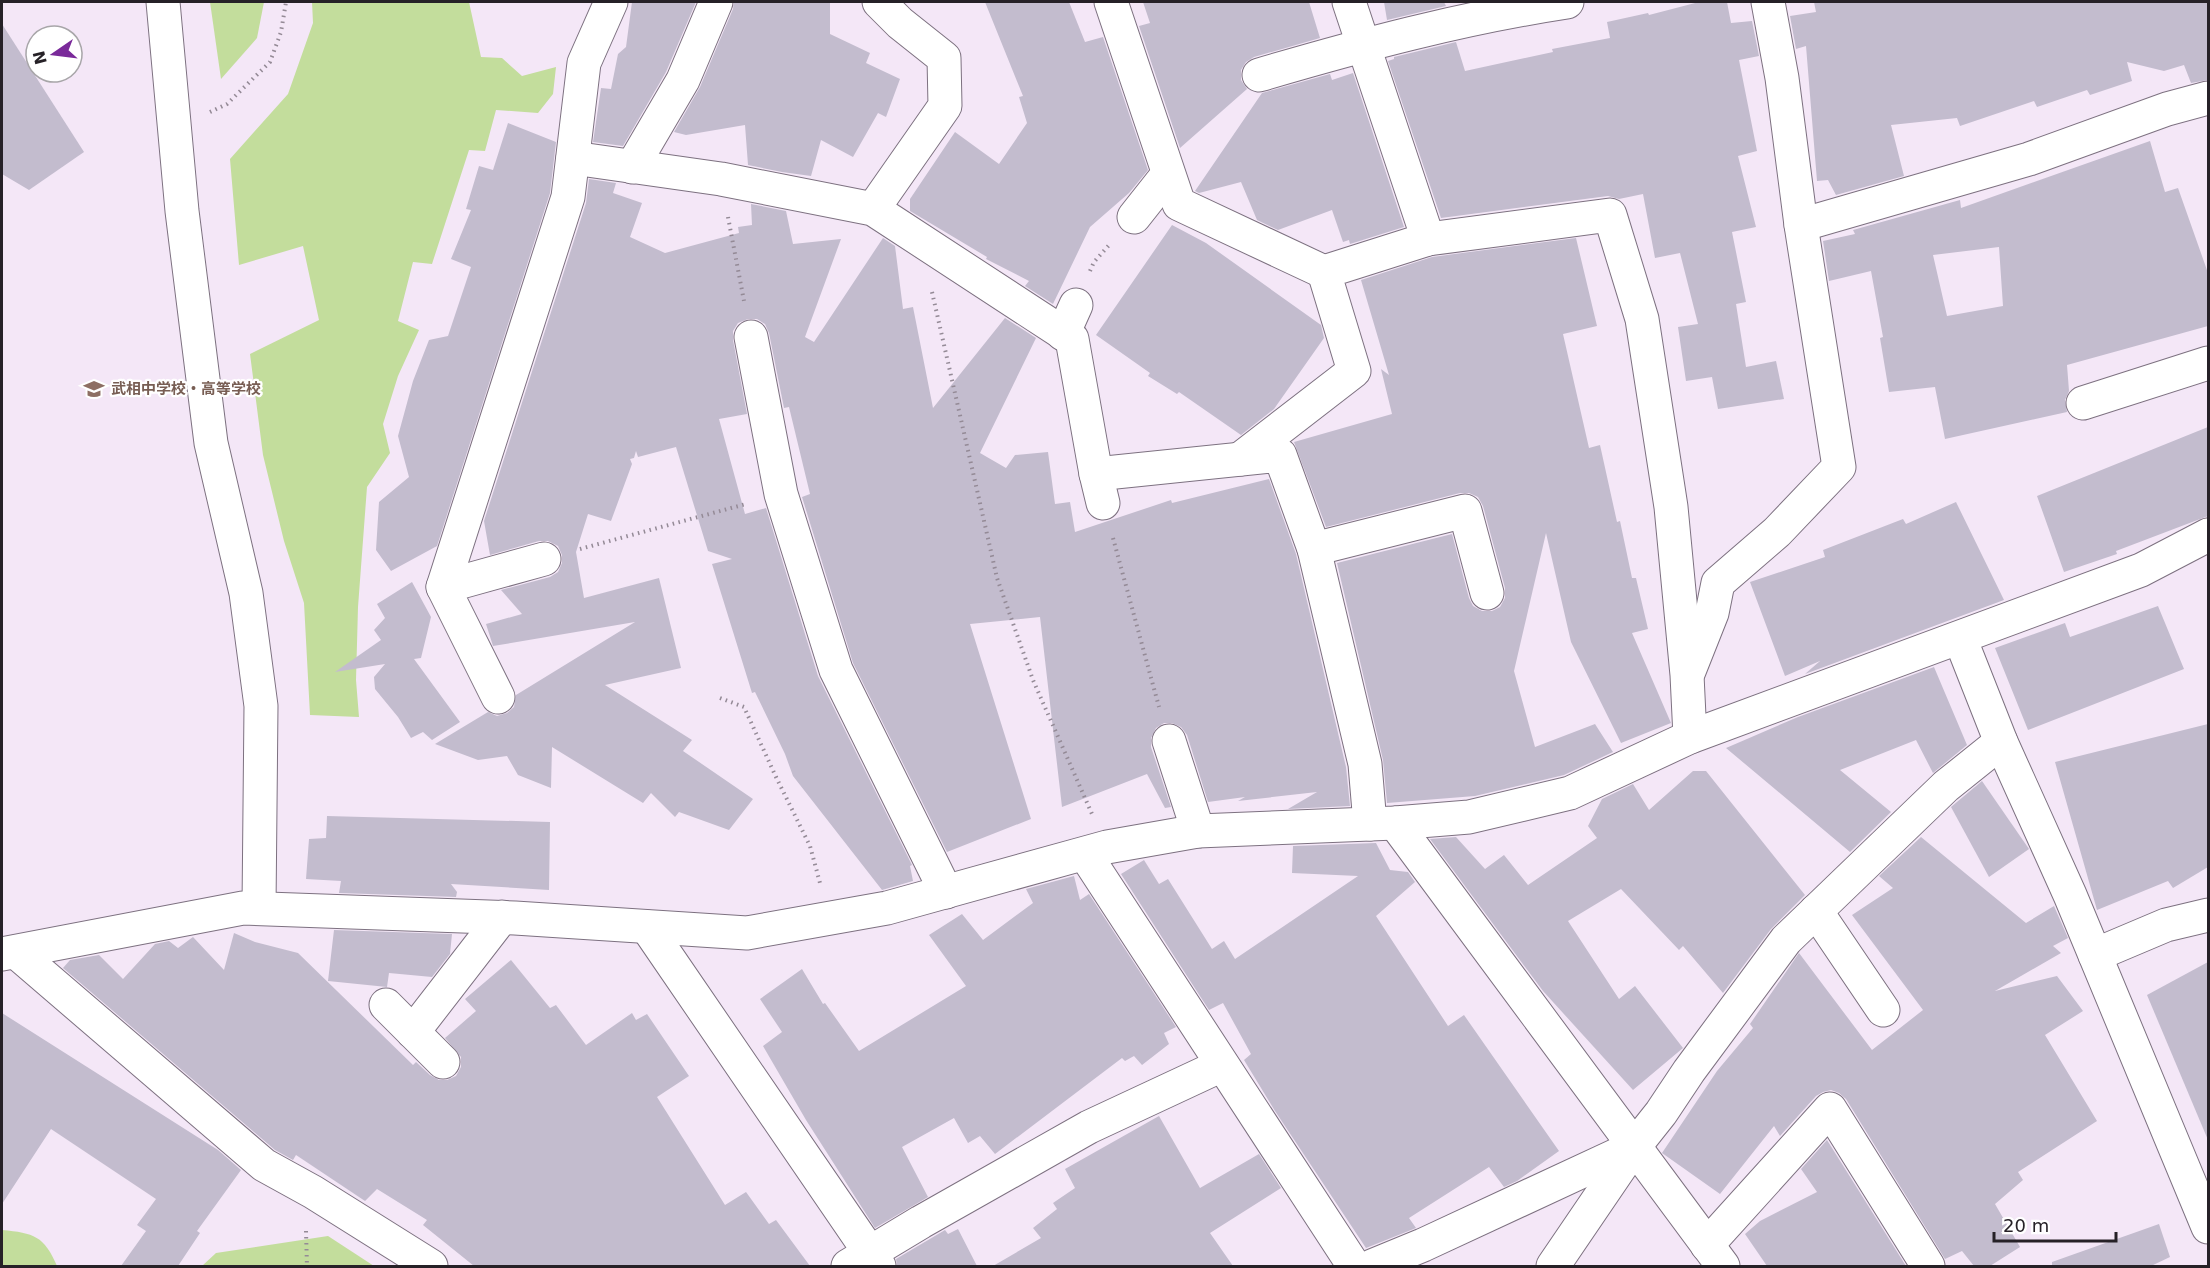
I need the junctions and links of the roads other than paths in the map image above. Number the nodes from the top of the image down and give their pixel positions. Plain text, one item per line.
1 (163, 2) edge
2 (611, 2) edge
3 (716, 2) edge
4 (879, 2) edge
5 (1111, 2) edge
6 (1349, 2) edge
7 (1567, 2) edge
8 (1768, 2) edge
9 (1495, 7) edge
10 (1363, 44) junction
11 (1259, 75) dead end
12 (2208, 98) edge
13 (573, 158) junction
14 (632, 167) junction
15 (1168, 174) junction
16 (873, 209) junction
17 (1134, 217) road end
18 (1801, 225) junction
19 (1428, 238) junction
20 (1324, 272) junction
21 (751, 337) road end
22 (2208, 363) edge
23 (2084, 403) dead end
24 (1240, 459) junction
25 (2208, 535) edge
26 (1314, 549) junction
27 (544, 559) road end
28 (443, 587) junction
29 (1487, 593) dead end
30 (1960, 638) junction
31 (1687, 675) junction
32 (498, 697) dead end
33 (1690, 737) junction
34 (1169, 741) road end
35 (2001, 742) junction
36 (1382, 823) junction
37 (1198, 831) junction
38 (1096, 850) junction
39 (946, 892) junction
40 (259, 908) junction
41 (1816, 911) junction
42 (2208, 915) edge
43 (502, 917) junction
44 (647, 927) junction
45 (9, 953) edge
46 (2095, 955) junction
47 (386, 1005) dead end
48 (1882, 1010) dead end
49 (413, 1032) junction
50 (443, 1062) dead end
51 (1222, 1065) junction
52 (1634, 1147) junction
53 (2208, 1227) edge
54 (1715, 1256) edge
55 (866, 1262) edge
56 (431, 1266) edge
57 (1354, 1266) edge
58 (1371, 1266) edge
59 (1552, 1266) edge
60 (1928, 1266) edge

1 - 40 street
2 - 13 street
3 - 14 street
4 - 16 street
5 - 15 street
6 - 10 street
7 - 9 street
8 - 18 street
9 - 10 street
10 - 11 street
10 - 19 street
12 - 18 street
13 - 14 street
13 - 28 street
14 - 16 street
15 - 17 street
15 - 20 street
16 - 24 street
18 - 31 street
19 - 20 street
19 - 31 street
20 - 24 street
21 - 39 street
22 - 23 street
24 - 26 street
25 - 30 street
26 - 29 street
26 - 36 street
27 - 28 street
28 - 32 street
30 - 33 street
30 - 35 street
31 - 33 street
33 - 36 street
34 - 37 street
35 - 41 street
35 - 46 street
36 - 37 street
36 - 52 street
37 - 38 street
38 - 39 street
38 - 51 street
39 - 44 street
40 - 43 street
40 - 45 street
41 - 48 street
41 - 52 street
42 - 46 street
43 - 44 street
43 - 49 street
44 - 55 street
45 - 56 street
46 - 53 street
47 - 49 street
49 - 50 street
51 - 55 street
51 - 57 street
52 - 54 street
52 - 58 street
52 - 59 street
54 - 60 street

